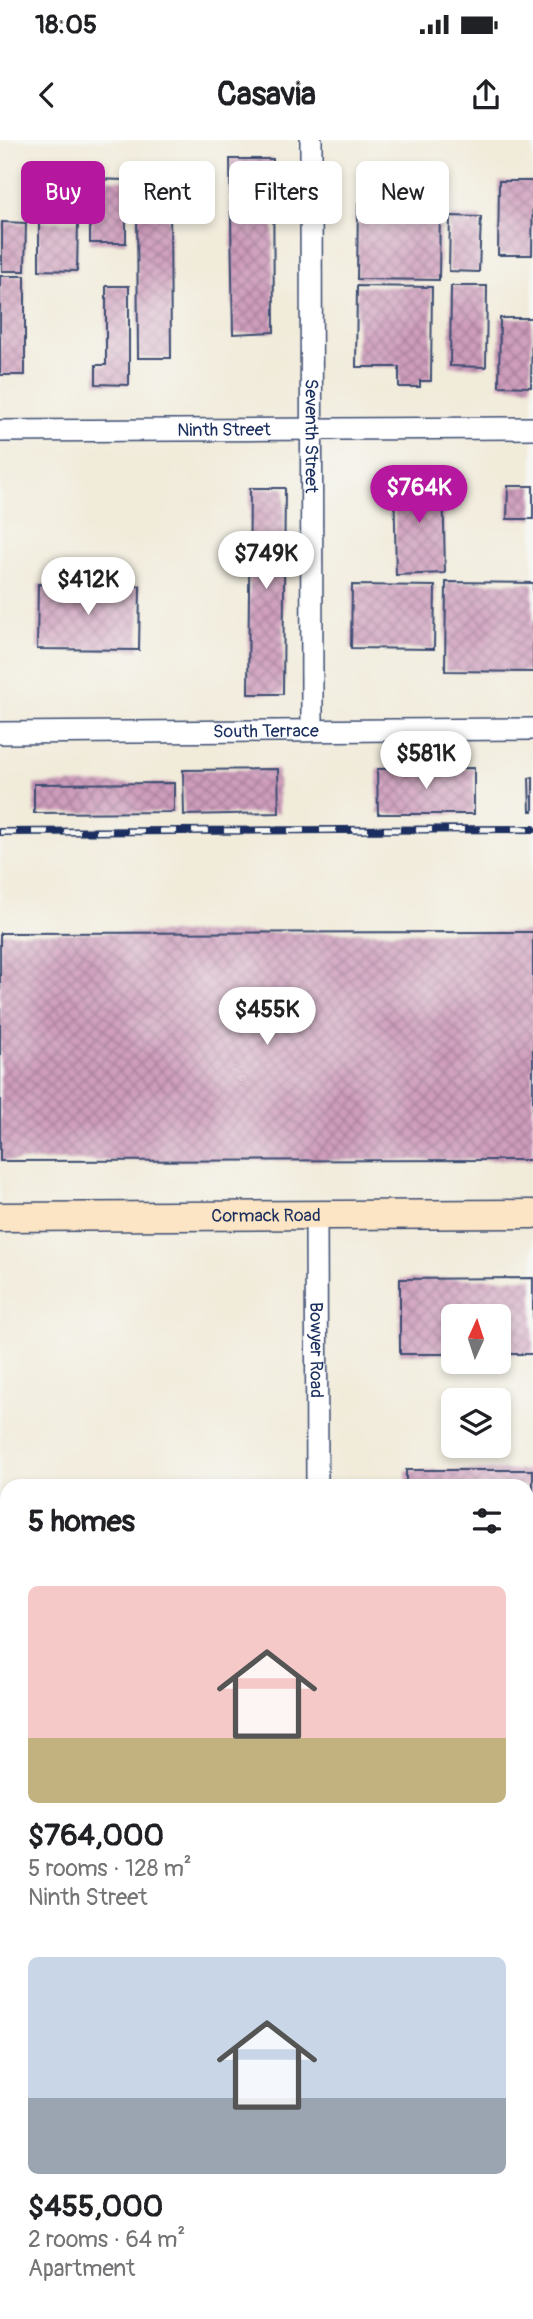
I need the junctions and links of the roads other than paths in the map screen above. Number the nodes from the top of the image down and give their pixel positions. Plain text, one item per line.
1 (311, 140) edge
2 (533, 428) edge
3 (312, 429) junction
4 (0, 431) edge
5 (533, 729) edge
6 (312, 730) junction
7 (0, 733) edge
8 (533, 1214) edge
9 (316, 1215) junction
10 (0, 1217) edge
11 (317, 1479) edge

1 - 3 street, Seventh Street
2 - 3 street, Ninth Street
3 - 4 street, Ninth Street
3 - 6 street, Seventh Street
5 - 6 street, South Terrace
6 - 7 street, South Terrace
8 - 9 street, Cormack Road
9 - 10 street, Cormack Road
9 - 11 street, Bowyer Road

